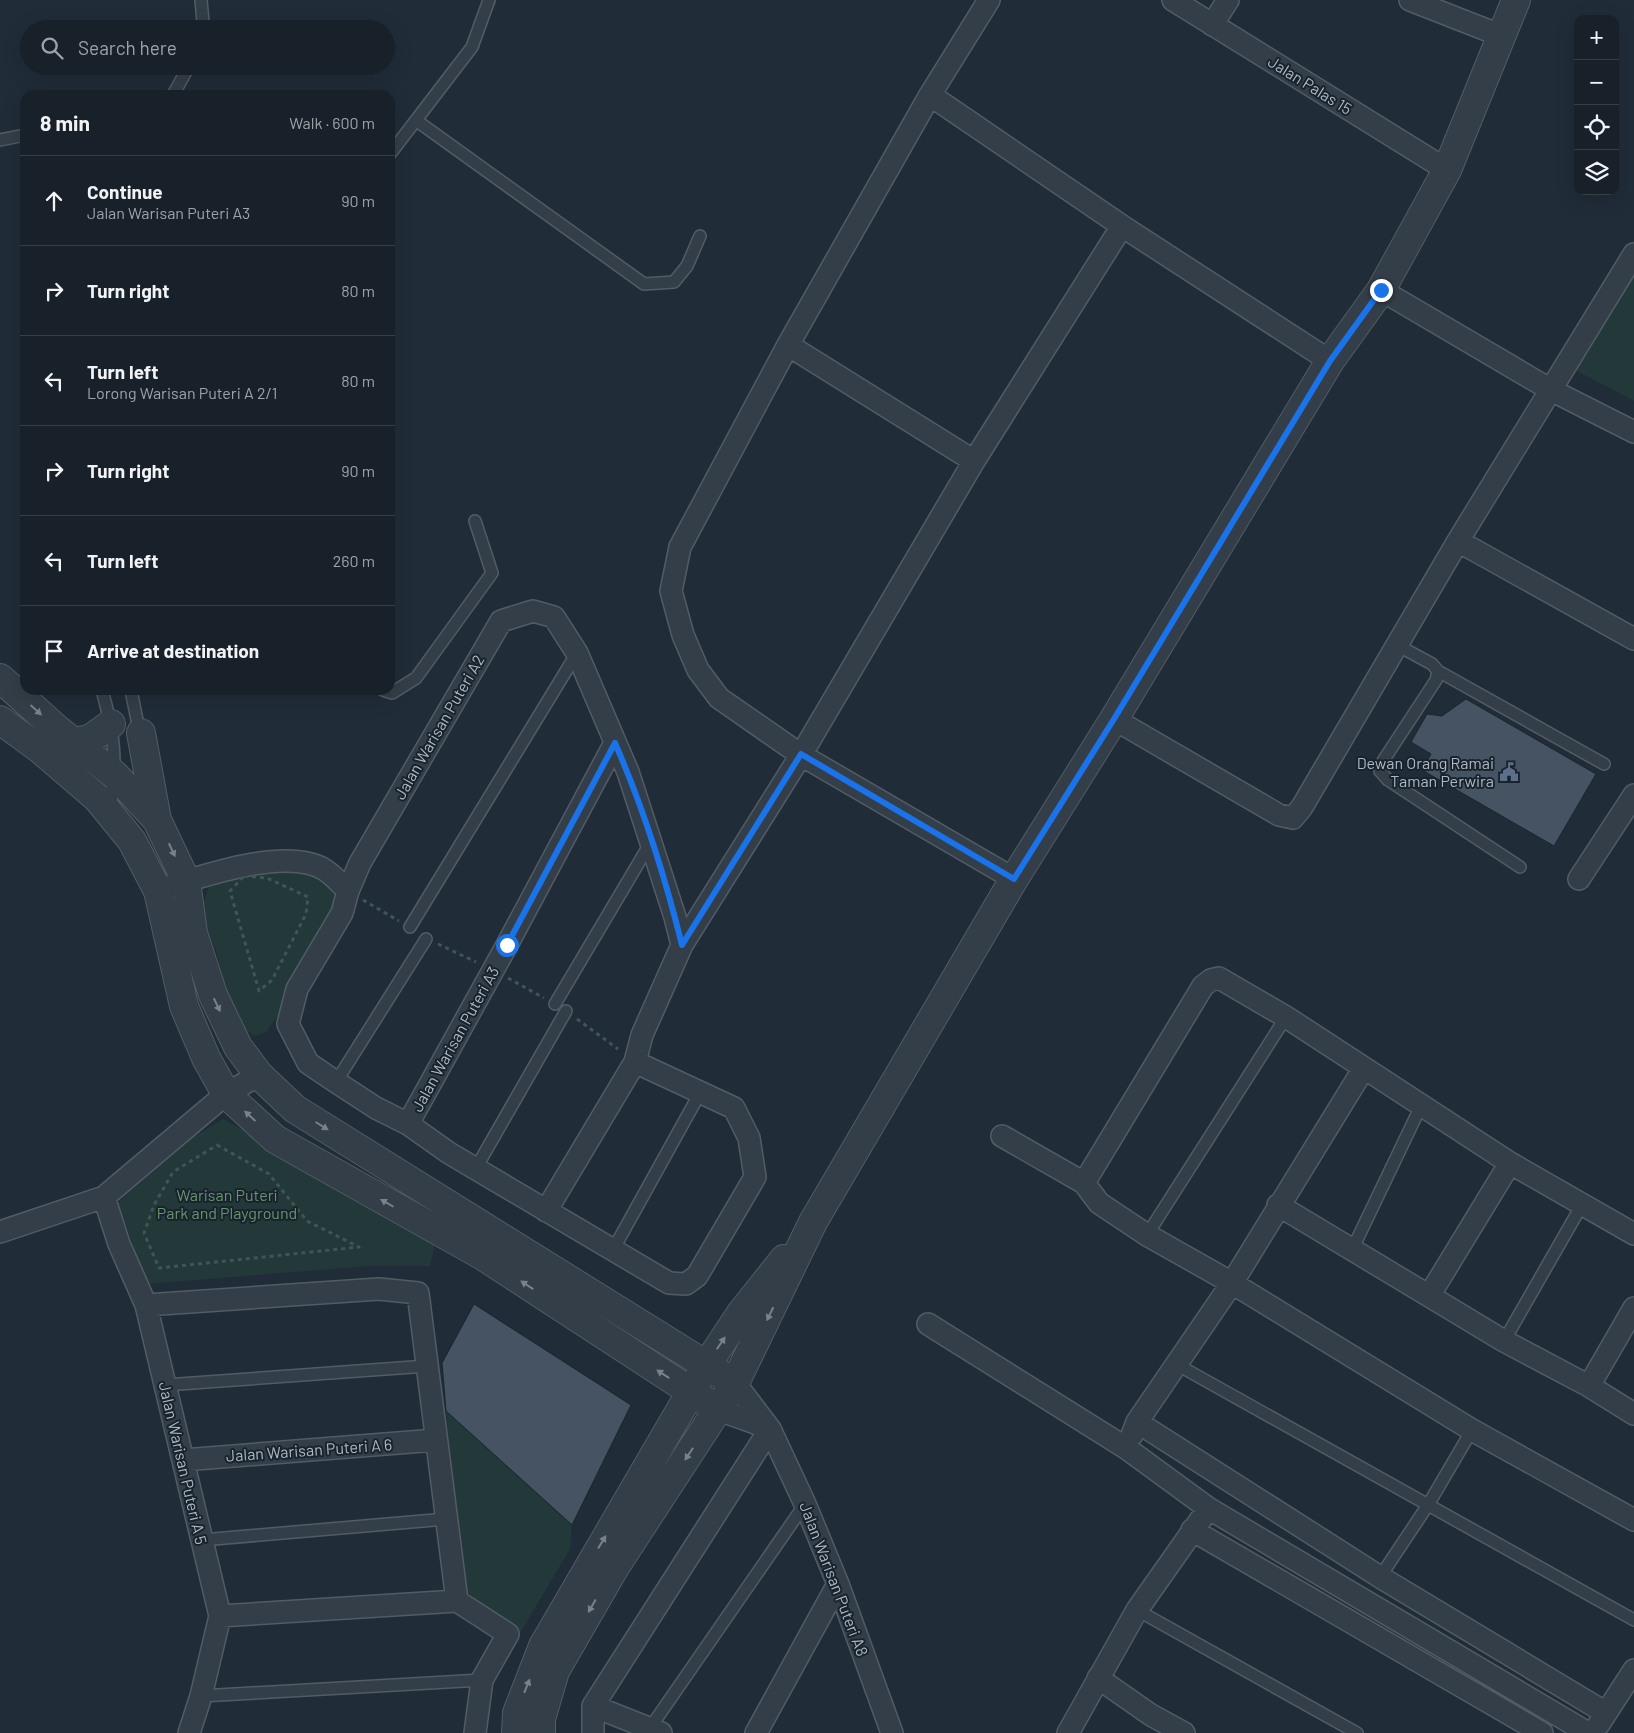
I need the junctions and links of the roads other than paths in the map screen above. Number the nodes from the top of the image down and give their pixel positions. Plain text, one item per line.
1 (201, 0) edge
2 (489, 0) edge
3 (989, 0) edge
4 (1173, 0) edge
5 (1228, 0) edge
6 (1410, 0) edge
7 (1516, 0) edge
8 (203, 20) edge
9 (1212, 25) junction
10 (1502, 36) junction
11 (184, 75) edge
12 (176, 90) edge
13 (930, 95) junction
14 (417, 121) junction
15 (20, 136) edge
16 (0, 140) edge
17 (395, 148) edge
18 (1447, 170) junction
19 (1122, 226) junction
20 (700, 236) dead end
21 (1634, 254) edge
22 (1381, 290) junction
23 (788, 344) junction
24 (1330, 361) junction
25 (1551, 390) junction
26 (1634, 432) edge
27 (974, 462) junction
28 (475, 521) dead end
29 (1458, 541) junction
30 (1634, 639) edge
31 (1397, 645) junction
32 (577, 653) junction
33 (1438, 671) junction
34 (0, 678) edge
35 (395, 691) edge
36 (103, 695) edge
37 (132, 695) edge
38 (1114, 719) junction
39 (0, 720) edge
40 (111, 724) junction
41 (141, 733) junction
42 (73, 742) junction
43 (615, 743) junction
44 (801, 754) junction
45 (1604, 764) dead end
46 (130, 778) junction
47 (1634, 795) edge
48 (110, 813) junction
49 (158, 820) junction
50 (651, 842) junction
51 (1520, 867) dead end
52 (1014, 879) junction
53 (1579, 879) dead end
54 (186, 881) junction
55 (158, 891) junction
56 (348, 891) junction
57 (410, 927) road end
58 (426, 939) road end
59 (682, 945) junction
60 (555, 1004) dead end
61 (566, 1011) dead end
62 (1286, 1017) junction
63 (635, 1062) junction
64 (1364, 1068) junction
65 (259, 1075) junction
66 (336, 1082) junction
67 (700, 1093) junction
68 (226, 1094) junction
69 (1421, 1106) junction
70 (408, 1124) junction
71 (1002, 1136) dead end
72 (1510, 1163) junction
73 (476, 1168) junction
74 (1084, 1183) junction
75 (104, 1197) junction
76 (1583, 1203) junction
77 (1278, 1205) junction
78 (546, 1211) junction
79 (813, 1222) junction
80 (0, 1232) edge
81 (1634, 1234) edge
82 (1147, 1235) junction
83 (613, 1250) junction
84 (1352, 1250) junction
85 (1232, 1283) junction
86 (1429, 1296) junction
87 (146, 1305) junction
88 (1634, 1308) edge
89 (928, 1324) dead end
90 (1504, 1341) junction
91 (1176, 1364) junction
92 (427, 1366) junction
93 (706, 1366) junction
94 (735, 1383) junction
95 (165, 1385) junction
96 (1590, 1386) junction
97 (691, 1392) junction
98 (719, 1410) junction
99 (1634, 1414) edge
100 (1137, 1422) junction
101 (770, 1428) junction
102 (1472, 1430) junction
103 (436, 1440) junction
104 (1126, 1448) junction
105 (183, 1460) junction
106 (805, 1504) junction
107 (1428, 1505) junction
108 (1208, 1508) junction
109 (446, 1519) junction
110 (1634, 1520) edge
111 (1192, 1530) junction
112 (202, 1540) junction
113 (1380, 1577) junction
114 (838, 1584) junction
115 (457, 1601) junction
116 (1137, 1610) junction
117 (220, 1616) junction
118 (1634, 1620) edge
119 (1634, 1670) edge
120 (1098, 1678) junction
121 (482, 1680) junction
122 (201, 1696) junction
123 (594, 1706) junction
124 (1606, 1713) junction
125 (1177, 1731) edge
126 (652, 1732) edge
127 (189, 1733) edge
128 (475, 1733) edge
129 (516, 1733) edge
130 (541, 1733) edge
131 (592, 1733) edge
132 (756, 1733) edge
133 (892, 1733) edge
134 (1068, 1733) edge
135 (1356, 1733) edge
136 (1542, 1733) edge
137 (1588, 1733) edge
138 (1594, 1733) edge

1 - 8 lane
2 - 14 lane
3 - 13 street
4 - 9 street, Jalan Palas 15
5 - 9 street
6 - 10 street
7 - 10 street
9 - 18 street, Jalan Palas 15
10 - 18 street
11 - 12 lane
13 - 19 street
13 - 23 street
14 - 17 lane
14 - 20 lane
15 - 16 lane
18 - 22 street
19 - 24 street
19 - 27 street
21 - 25 street
22 - 24 street
22 - 25 street
23 - 27 street
23 - 44 street
24 - 38 street
25 - 26 street
25 - 29 street
27 - 44 street
28 - 35 lane
29 - 30 street
29 - 31 street
31 - 33 lane
31 - 38 street
32 - 43 street
32 - 56 street, Jalan Warisan Puteri A2
32 - 57 lane
33 - 45 lane
33 - 51 lane
34 -> 42 street
36 - 40 lane
37 - 41 lane
38 - 52 street
39 - 48 street
40 - 42 street
40 - 46 lane
41 - 46 lane
41 - 49 street
42 - 46 street
43 - 50 street
43 - 70 street, Jalan Warisan Puteri A3
44 - 52 street
44 - 59 street
46 - 48 lane
46 - 49 street
47 - 53 street
48 - 55 street
49 -> 54 street
50 - 59 street
50 - 60 lane
52 - 79 street
54 - 55 street
54 - 56 street
54 -> 65 street
55 - 68 street
56 - 66 street, Jalan Warisan Puteri A2
58 - 66 lane
59 - 63 street
61 - 73 lane
62 - 64 street
62 - 74 street
62 - 82 lane
63 - 67 street, Jalan Warisan Puteri A2
63 - 78 street
64 - 69 street
64 - 77 street
65 - 68 street
65 -> 93 street
66 - 70 street, Jalan Warisan Puteri A2
67 - 83 lane
67 - 83 street, Jalan Warisan Puteri A2
68 - 75 street
97 -> 68 street
69 - 72 street
69 - 84 lane
70 - 73 street, Jalan Warisan Puteri A2
71 - 74 street
72 - 76 street
72 - 86 street
73 - 78 street, Jalan Warisan Puteri A2
74 - 82 street
75 - 80 street
75 - 87 street, Jalan Warisan Puteri A 5
76 - 81 street
76 - 90 lane
77 - 84 street
77 - 85 street
78 - 83 street, Jalan Warisan Puteri A2
93 -> 79 street
79 -> 94 street
82 - 85 street
84 - 86 street
85 - 91 street
85 - 102 street
86 - 90 street
87 - 92 street
87 - 95 street, Jalan Warisan Puteri A 5
88 - 96 street
89 - 104 street
90 - 96 street
91 - 100 street
91 - 107 lane
92 - 95 lane
92 - 103 street
93 - 94 street
93 - 97 street
94 - 98 street
94 - 101 street, Jalan Warisan Puteri A8
95 - 105 street, Jalan Warisan Puteri A 5
96 - 99 street
97 - 98 street
129 -> 97 street
98 - 101 street
98 -> 130 street
100 - 104 street
100 - 113 street
101 - 106 street, Jalan Warisan Puteri A8
101 - 123 street
102 - 107 lane
102 - 110 street
103 - 105 street, Jalan Warisan Puteri A 6
103 - 109 street
104 - 108 street
105 - 112 street, Jalan Warisan Puteri A 5
106 - 114 street, Jalan Warisan Puteri A8
106 - 126 lane
107 - 113 lane
107 - 118 lane
108 - 111 street
108 - 137 street
109 - 112 lane
109 - 115 street
111 - 116 street
111 - 136 street
112 - 117 street, Jalan Warisan Puteri A 5
113 - 124 street
114 - 132 street
114 - 133 street, Jalan Warisan Puteri A8
115 - 117 street
115 - 121 street
116 - 120 street
116 - 135 lane
117 - 122 street, Jalan Warisan Puteri A 5
119 - 124 street
120 - 125 street
120 - 134 street
121 - 122 lane
121 - 128 street
122 - 127 street, Jalan Warisan Puteri A 5
123 - 126 street
123 - 131 street
124 - 138 street

